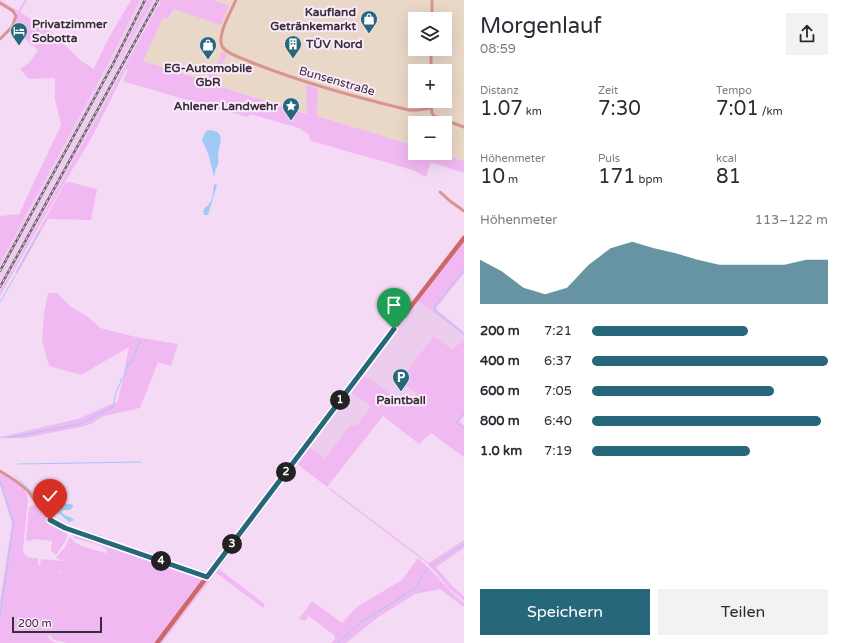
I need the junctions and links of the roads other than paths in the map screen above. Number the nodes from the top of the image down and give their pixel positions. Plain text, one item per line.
1 (236, 0) edge
2 (432, 0) edge
3 (0, 3) edge
4 (432, 12) edge
5 (0, 39) edge
6 (431, 108) joint
7 (464, 127) edge
8 (440, 192) dead end
9 (464, 211) edge
10 (464, 238) edge
11 (0, 471) edge
12 (207, 577) junction
13 (157, 643) edge

1 - 6 street, Bunsenstraße
2 - 4 street
3 - 5 street
6 - 7 street
8 - 9 street
10 - 12 main road
11 - 12 street
12 - 13 main road

